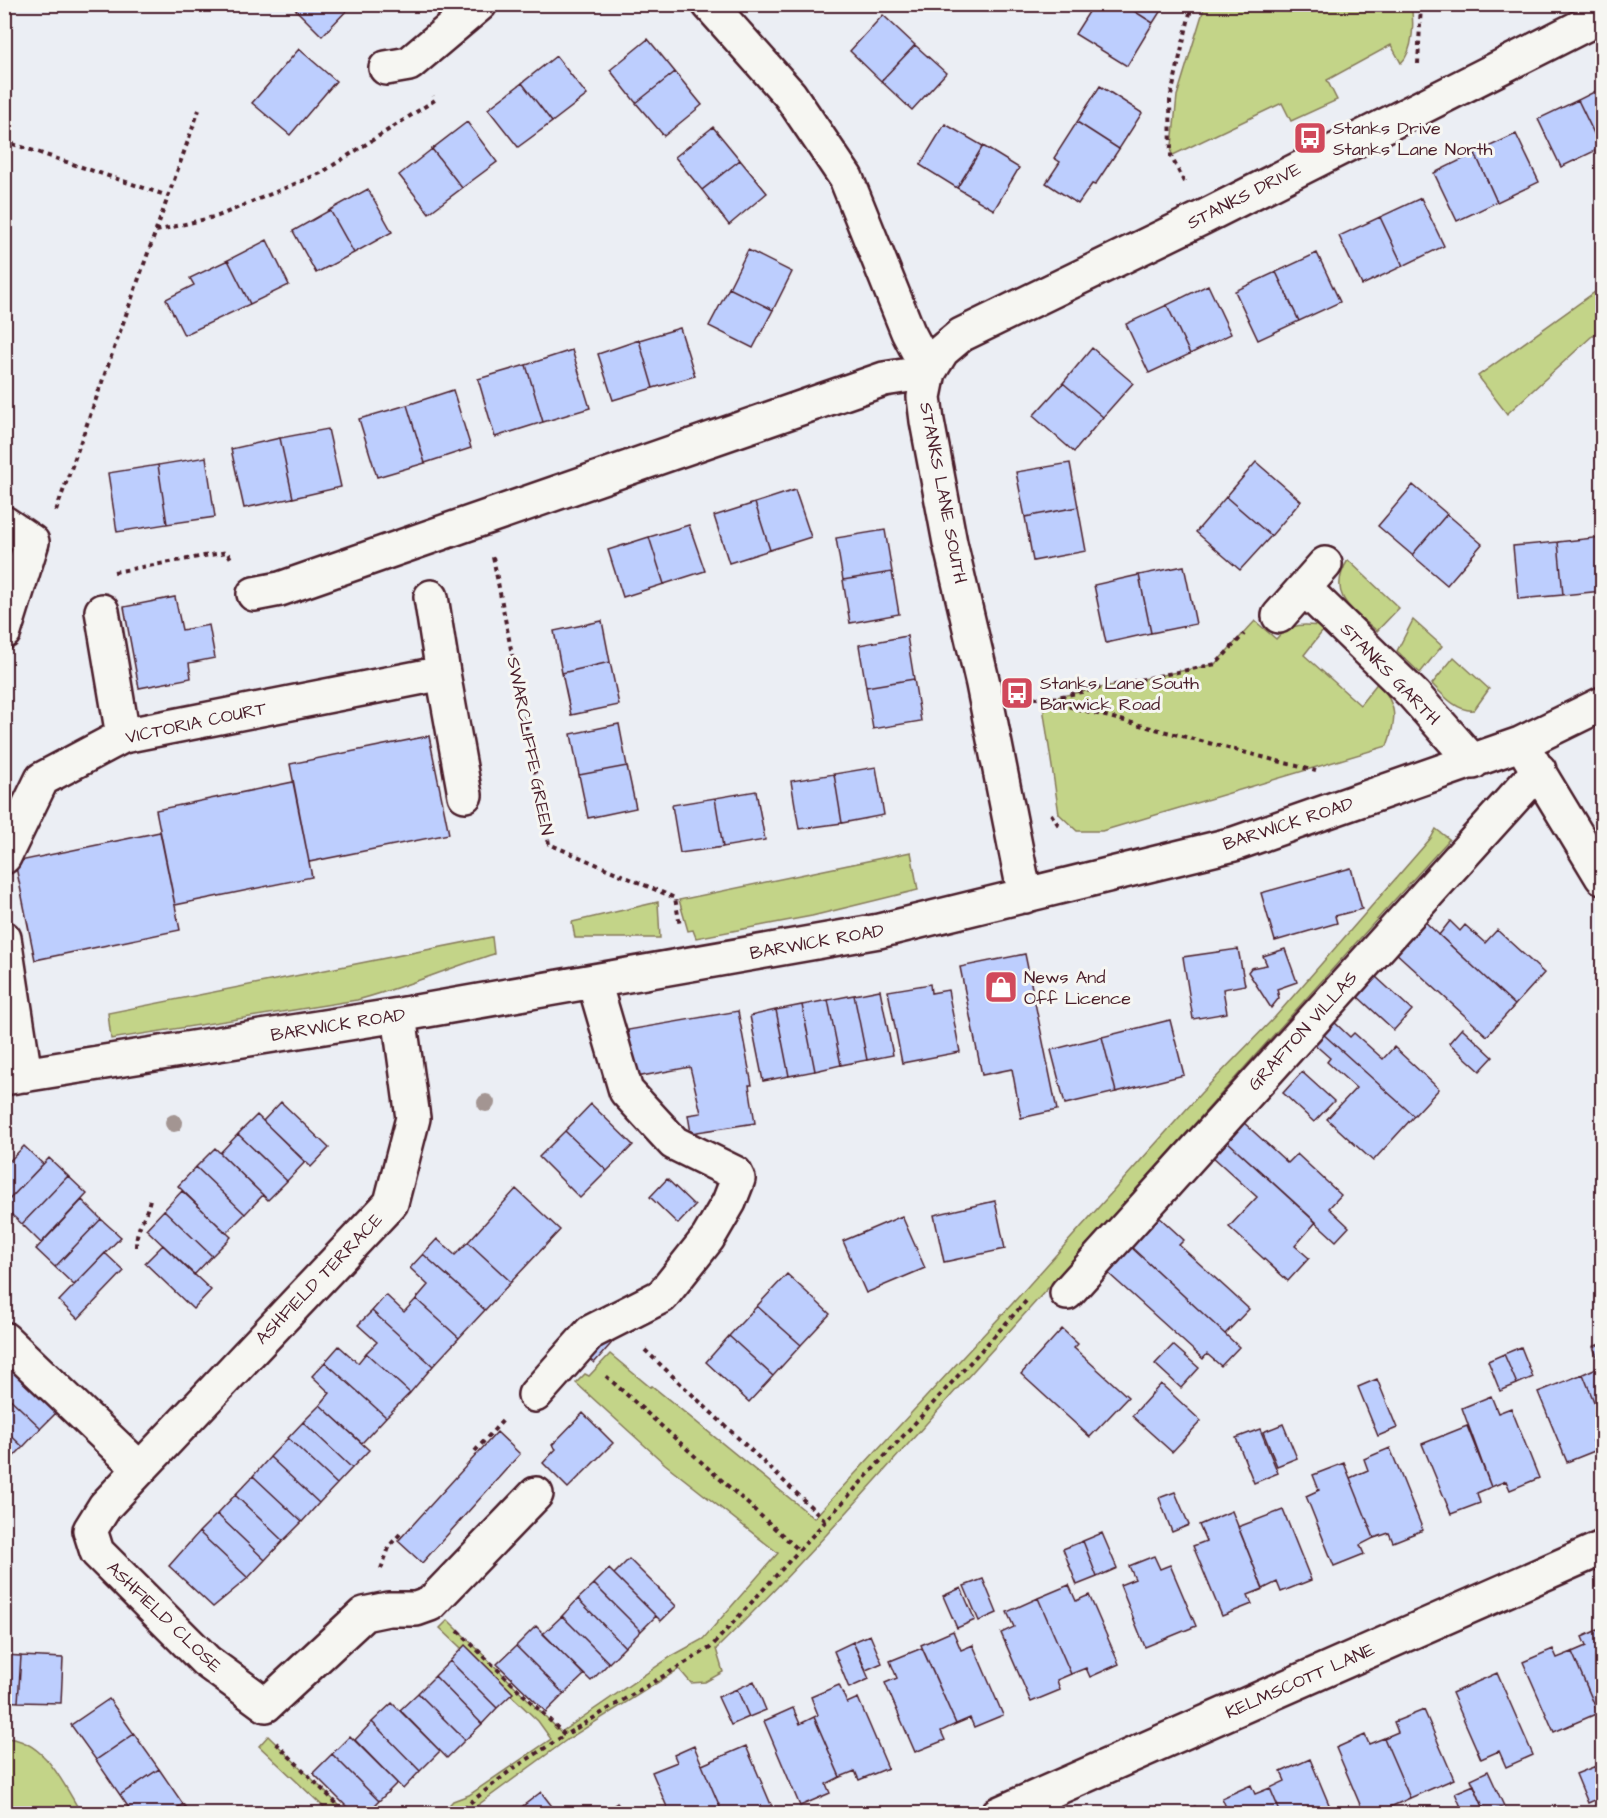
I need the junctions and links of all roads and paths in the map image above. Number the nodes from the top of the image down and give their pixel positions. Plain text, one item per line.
1 (480, 4) edge
2 (709, 4) edge
3 (1192, 4) edge
4 (1421, 4) edge
5 (1602, 16) edge
6 (398, 66) joint
7 (199, 110) dead end
8 (1415, 110) junction
9 (4, 141) edge
10 (168, 196) junction
11 (1202, 218) junction
12 (155, 231) junction
13 (929, 372) junction
14 (486, 518) junction
15 (4, 523) edge
16 (32, 542) junction
17 (254, 594) joint
18 (431, 597) dead end
19 (102, 611) joint
20 (1279, 616) joint
21 (4, 632) edge
22 (443, 673) junction
23 (983, 684) junction
24 (1042, 700) junction
25 (1602, 704) edge
26 (123, 736) junction
27 (1530, 757) junction
28 (1473, 762) junction
29 (1325, 774) dead end
30 (465, 795) dead end
31 (4, 857) edge
32 (1602, 878) edge
33 (1024, 896) junction
34 (4, 938) edge
35 (688, 965) junction
36 (594, 982) junction
37 (399, 1015) junction
38 (15, 1077) edge
39 (150, 1199) dead end
40 (136, 1247) dead end
41 (1067, 1293) dead end
42 (1033, 1294) dead end
43 (614, 1320) junction
44 (4, 1339) edge
45 (576, 1349) junction
46 (535, 1395) dead end
47 (139, 1468) junction
48 (536, 1494) dead end
49 (827, 1522) junction
50 (1602, 1548) edge
51 (800, 1551) junction
52 (97, 1552) joint
53 (430, 1604) junction
54 (266, 1705) junction
55 (565, 1735) junction
56 (347, 1814) edge
57 (456, 1814) edge
58 (998, 1814) edge

1 - 6 street
2 - 13 street
3 - 11 path
4 - 8 path
5 - 8 street, STANKS DRIVE
6 - 12 path
7 - 10 path
8 - 11 street, STANKS DRIVE
9 - 10 path
10 - 12 path
11 - 13 street, STANKS DRIVE
12 - 16 path
13 - 14 street
13 - 23 street, STANKS LANE SOUTH
14 - 17 street
14 - 35 path, SWARCLIFFE GREEN
15 - 16 street
16 - 21 street
17 - 19 path
18 - 22 street
19 - 26 street
20 - 24 path
20 - 28 street, STANKS GARTH
22 - 26 street, VICTORIA COURT
22 - 30 street
23 - 24 path
23 - 33 street, STANKS LANE SOUTH
24 - 29 path
25 - 27 street, BARWICK ROAD
26 - 31 street, VICTORIA COURT
27 - 28 street, BARWICK ROAD
27 - 32 street
27 - 41 street, GRAFTON VILLAS
28 - 33 street, BARWICK ROAD
33 - 35 street, BARWICK ROAD
34 - 38 street
35 - 36 street, BARWICK ROAD
36 - 37 street, BARWICK ROAD
36 - 43 street
37 - 38 street, BARWICK ROAD
37 - 47 street, ASHFIELD TERRACE
39 - 40 path
42 - 49 path
43 - 45 street
43 - 49 path
44 - 47 street
45 - 46 street
45 - 51 path
47 - 52 street, ASHFIELD TERRACE
48 - 53 street
49 - 51 path
50 - 58 street, KELMSCOTT LANE
51 - 55 path
52 - 54 street, ASHFIELD CLOSE
53 - 54 street
53 - 55 path
54 - 56 path
55 - 57 path

